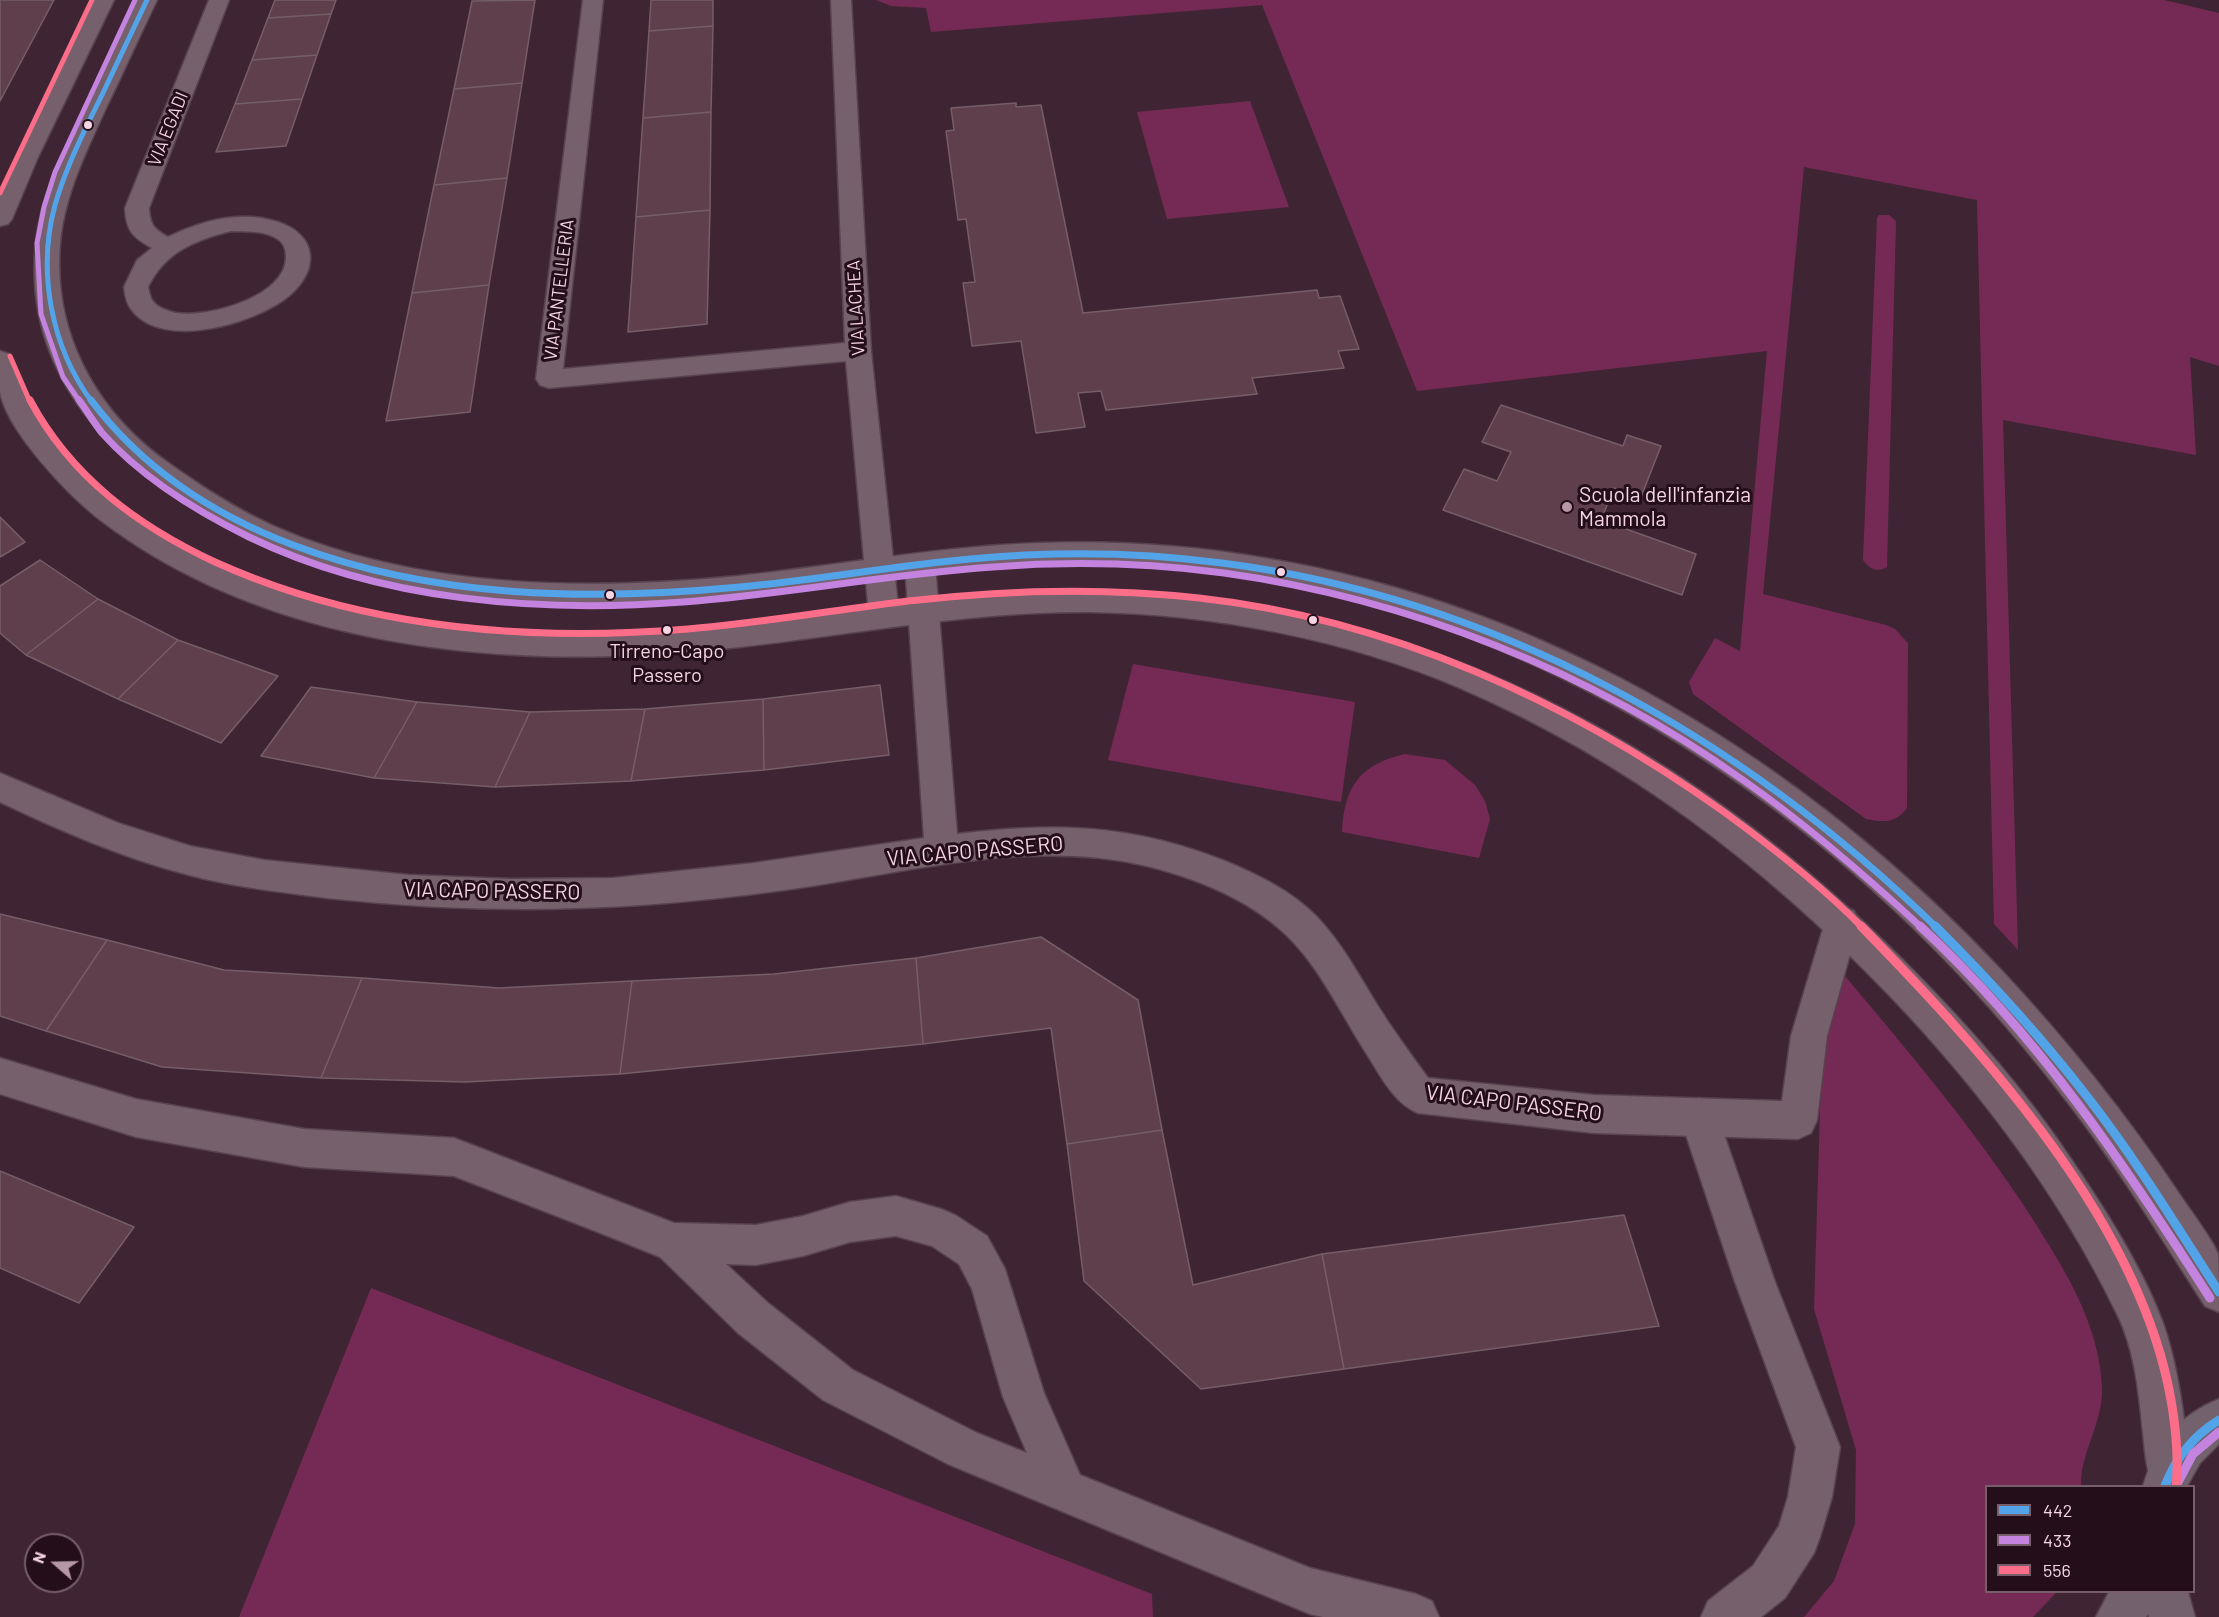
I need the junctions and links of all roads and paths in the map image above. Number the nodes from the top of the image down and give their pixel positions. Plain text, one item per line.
1 (104, 0) edge
2 (147, 0) edge
3 (219, 0) edge
4 (593, 0) edge
5 (842, 0) edge
6 (74, 153) junction
7 (27, 157) junction
8 (0, 219) edge
9 (168, 247) junction
10 (858, 351) junction
11 (0, 360) edge
12 (920, 565) junction
13 (880, 569) junction
14 (923, 611) junction
15 (884, 615) junction
16 (0, 788) edge
17 (942, 850) junction
18 (1842, 922) junction
19 (0, 1076) edge
20 (1699, 1117) junction
21 (674, 1243) junction
22 (2219, 1292) edge
23 (2219, 1420) edge
24 (2167, 1480) edge
25 (1065, 1491) junction
26 (2135, 1593) edge
27 (2166, 1593) edge
28 (1416, 1617) edge
29 (1724, 1617) edge
30 (2119, 1617) edge
31 (2172, 1617) edge

1 - 7 street
2 - 6 street
3 - 9 street, VIA EGADI
4 - 10 street, VIA PANTELLERIA
5 - 10 street, VIA LACHEA
6 - 7 street
6 - 13 street
7 - 8 street
9 - 9 street
10 - 13 street, VIA LACHEA
11 - 15 street
12 - 13 street
12 - 14 street
12 - 22 street
13 - 15 street, VIA LACHEA
14 - 15 street
14 - 17 street
14 - 18 street
16 - 17 street, VIA CAPO PASSERO
17 - 20 street, VIA CAPO PASSERO
18 - 20 street, VIA CAPO PASSERO
18 - 24 street
19 - 21 street
20 - 29 street
21 - 25 street
21 - 25 street
23 - 24 main road
25 - 28 street
26 - 30 main road
27 - 31 main road

